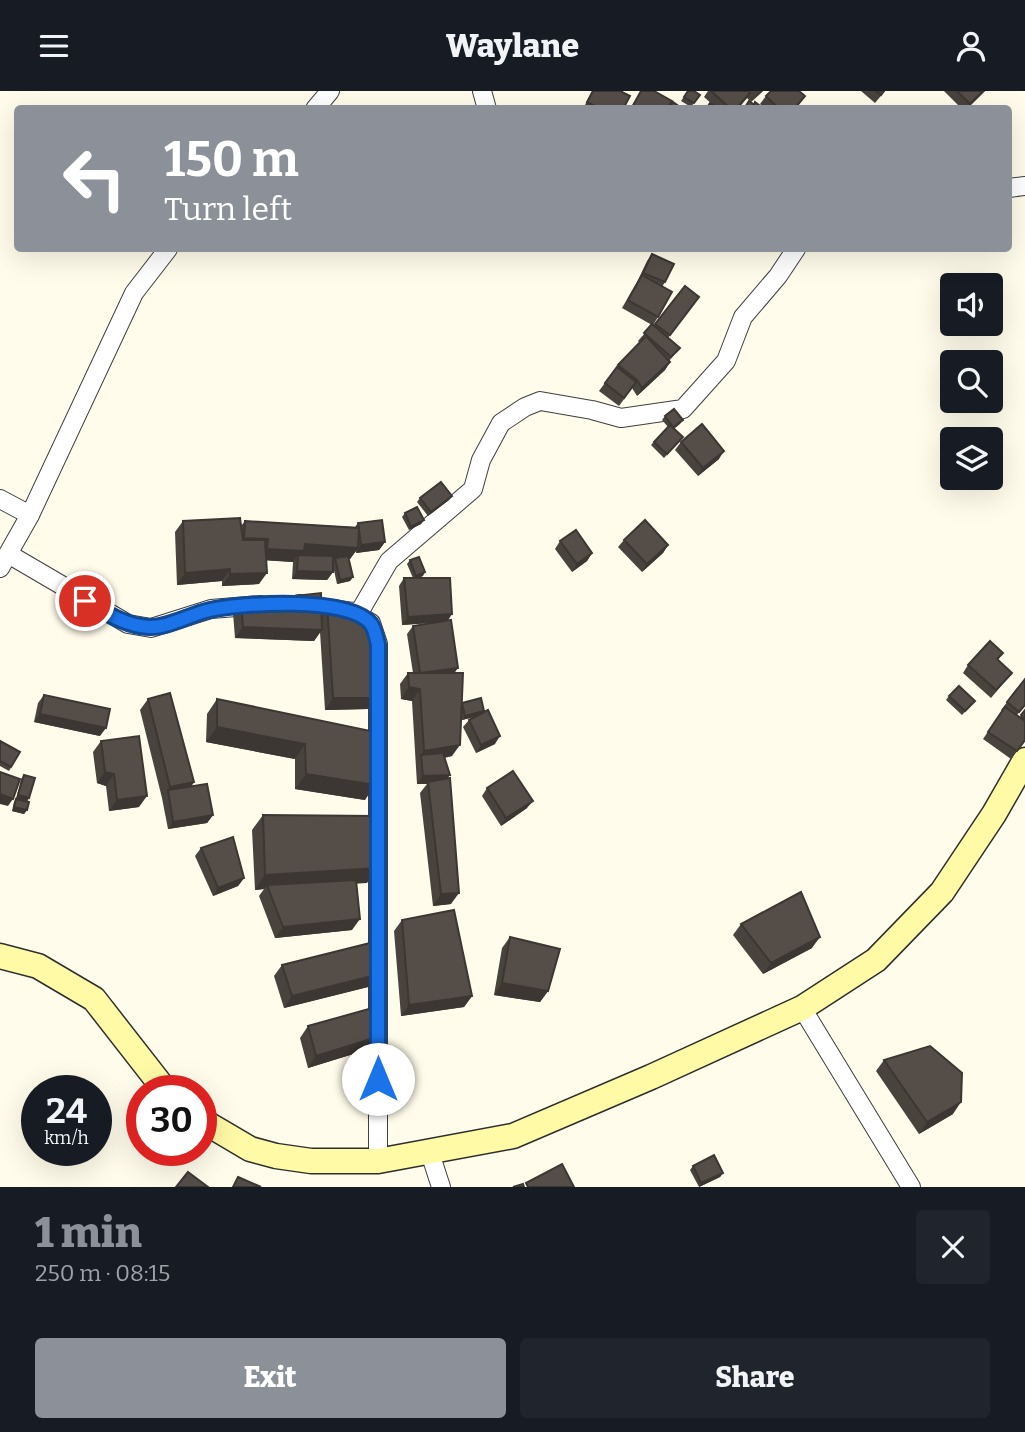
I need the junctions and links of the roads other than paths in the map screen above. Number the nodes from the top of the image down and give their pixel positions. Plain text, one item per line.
1 (330, 91) edge
2 (318, 105) edge
3 (165, 252) edge
4 (794, 252) edge
5 (0, 499) edge
6 (30, 515) junction
7 (5, 562) edge
8 (352, 612) junction
9 (1025, 760) edge
10 (0, 956) edge
11 (802, 1008) junction
12 (153, 1075) edge
13 (217, 1129) edge
14 (430, 1153) junction
15 (378, 1161) junction
16 (441, 1187) edge
17 (911, 1187) edge

1 - 2 street
3 - 6 street
4 - 8 street
5 - 6 street
6 - 7 street
7 - 8 street
8 - 15 street
9 - 11 main road
10 - 12 main road
11 - 14 main road
11 - 17 street
13 - 15 main road
14 - 15 main road
14 - 16 street

